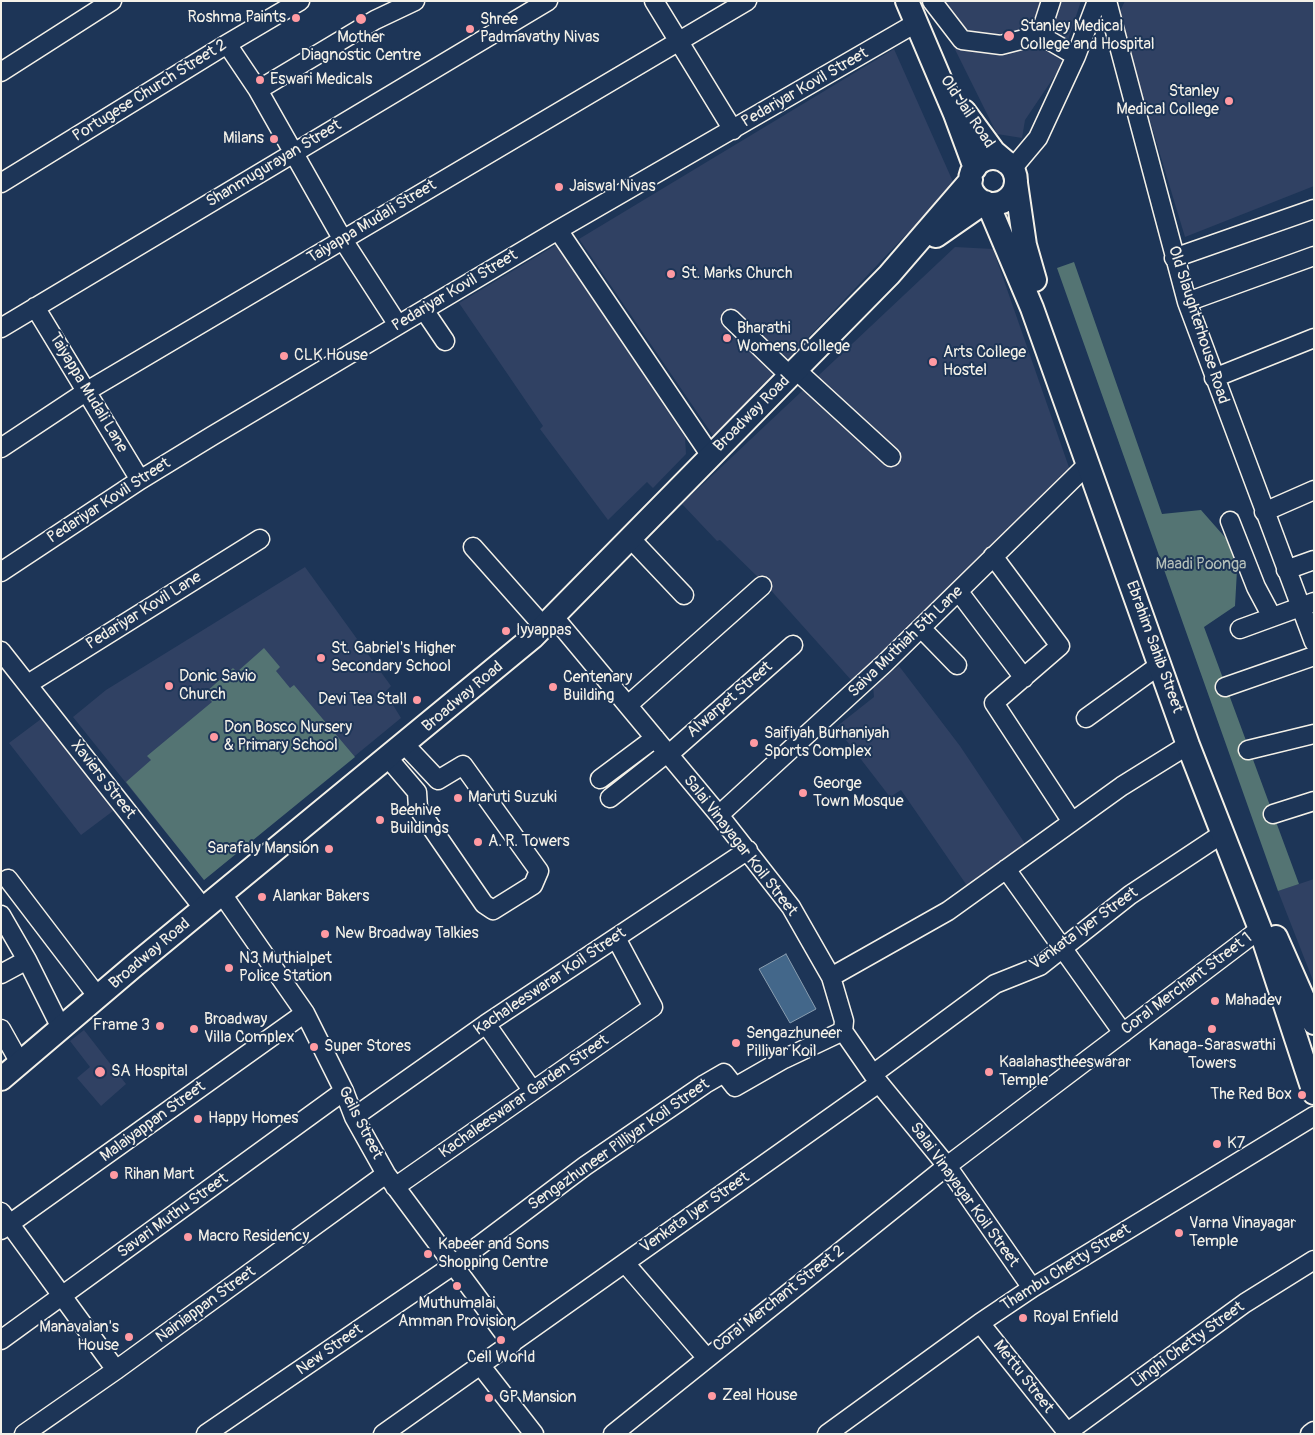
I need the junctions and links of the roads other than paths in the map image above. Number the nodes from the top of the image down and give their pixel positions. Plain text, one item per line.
1 (112, 1) edge
2 (300, 1) edge
3 (415, 1) edge
4 (548, 1) edge
5 (654, 1) edge
6 (747, 1) edge
7 (907, 1) edge
8 (932, 1) edge
9 (1051, 1) edge
10 (1096, 1) edge
11 (1107, 1) edge
12 (916, 23) junction
13 (1040, 35) junction
14 (678, 41) junction
15 (227, 44) junction
16 (931, 56) junction
17 (1076, 56) junction
18 (1, 72) edge
19 (258, 90) junction
20 (733, 130) junction
21 (292, 153) junction
22 (1012, 172) junction
23 (973, 174) junction
24 (1, 182) edge
25 (986, 203) junction
26 (1314, 209) edge
27 (558, 230) junction
28 (343, 240) junction
29 (1314, 256) edge
30 (1174, 258) junction
31 (889, 275) junction
32 (1187, 302) junction
33 (35, 307) junction
34 (424, 310) junction
35 (731, 319) dead end
36 (398, 325) junction
37 (1, 328) edge
38 (1314, 338) edge
39 (445, 340) dead end
40 (793, 373) junction
41 (1214, 378) junction
42 (87, 391) junction
43 (1, 448) edge
44 (711, 456) junction
45 (890, 457) dead end
46 (1087, 465) junction
47 (140, 480) junction
48 (1314, 490) edge
49 (1264, 512) junction
50 (1230, 521) dead end
51 (630, 538) junction
52 (260, 539) dead end
53 (473, 546) dead end
54 (993, 556) junction
55 (1314, 560) edge
56 (1286, 570) junction
57 (1, 572) edge
58 (762, 586) dead end
59 (959, 592) junction
60 (684, 595) dead end
61 (1306, 605) edge
62 (1272, 617) junction
63 (549, 622) junction
64 (921, 628) junction
65 (1240, 629) dead end
66 (1314, 642) edge
67 (793, 645) dead end
68 (1, 651) edge
69 (1314, 656) edge
70 (1161, 664) junction
71 (957, 665) dead end
72 (1024, 678) junction
73 (28, 684) junction
74 (1224, 687) dead end
75 (628, 705) junction
76 (1086, 718) dead end
77 (1314, 734) edge
78 (655, 738) junction
79 (1188, 744) junction
80 (1248, 750) dead end
81 (396, 752) junction
82 (668, 754) junction
83 (600, 779) dead end
84 (610, 798) dead end
85 (1314, 801) edge
86 (1273, 814) dead end
87 (719, 815) junction
88 (1072, 822) junction
89 (1222, 834) junction
90 (748, 850) junction
91 (1006, 869) junction
92 (8, 879) dead end
93 (222, 894) junction
94 (204, 909) junction
95 (1, 916) edge
96 (1260, 929) junction
97 (616, 938) junction
98 (1061, 948) junction
99 (28, 960) junction
100 (1, 974) edge
101 (832, 977) junction
102 (98, 997) junction
103 (305, 1013) junction
104 (1314, 1023) edge
105 (486, 1024) junction
106 (61, 1028) junction
107 (843, 1031) junction
108 (1123, 1033) junction
109 (8, 1046) edge
110 (1307, 1048) edge
111 (876, 1078) junction
112 (1, 1079) edge
113 (532, 1090) junction
114 (344, 1091) junction
115 (1314, 1092) edge
116 (1314, 1116) edge
117 (354, 1117) junction
118 (947, 1166) junction
119 (391, 1180) junction
120 (4, 1222) edge
121 (1314, 1260) edge
122 (625, 1263) junction
123 (452, 1266) junction
124 (1032, 1288) junction
125 (62, 1296) junction
126 (980, 1322) junction
127 (1, 1340) edge
128 (512, 1344) junction
129 (706, 1357) junction
130 (481, 1366) junction
131 (116, 1370) junction
132 (1073, 1431) edge
133 (1314, 1431) edge
134 (24, 1434) edge
135 (206, 1434) edge
136 (383, 1434) edge
137 (534, 1434) edge
138 (613, 1434) edge
139 (828, 1434) edge
140 (1310, 1434) edge

1 - 18 street
2 - 15 street, Portugese Church Street 2
3 - 19 street
4 - 21 street, Shanmugurayan Street
5 - 14 street
6 - 14 street, Taiyappa Mudali Street
7 - 12 main road, Old Jail Road
8 - 13 street
9 - 13 street
10 - 17 street
11 - 30 street, Old Slaughterhouse Road
12 - 16 main road, Old Jail Road
12 - 20 street, Pedariyar Kovil Street
13 - 17 street
14 - 20 street
14 - 28 street, Taiyappa Mudali Street
15 - 19 street
15 - 24 street, Portugese Church Street 2
16 - 22 main road, Old Jail Road
16 - 23 main road, Old Jail Road
17 - 22 street
19 - 21 street
20 - 27 street, Pedariyar Kovil Street
21 - 28 street
21 - 33 street, Shanmugurayan Street
22 - 23 main road
22 - 25 main road
22 - 104 main road, Ebrahim Sahib Street
23 - 25 main road
23 - 31 main road, Broadway Road
25 - 31 main road, Broadway Road
25 - 46 main road, Ebrahim Sahib Street
26 - 30 street
27 - 34 street, Pedariyar Kovil Street
27 - 44 street
28 - 36 street
28 - 42 street, Taiyappa Mudali Street
29 - 32 street
30 - 32 street, Old Slaughterhouse Road
31 - 40 main road, Broadway Road
32 - 41 street, Old Slaughterhouse Road
33 - 37 street, Shanmugurayan Street
33 - 42 street, Taiyappa Mudali Lane
34 - 36 street, Pedariyar Kovil Street
34 - 39 street
35 - 40 street
36 - 47 street, Pedariyar Kovil Street
38 - 41 street
40 - 44 main road, Broadway Road
40 - 45 street
41 - 49 street, Old Slaughterhouse Road
42 - 43 street, Taiyappa Mudali Street
42 - 47 street, Taiyappa Mudali Lane
44 - 51 main road, Broadway Road
46 - 54 street, Saiva Muthiah 5th Lane
46 - 70 main road, Ebrahim Sahib Street
47 - 57 street, Pedariyar Kovil Street
48 - 49 street
49 - 56 street, Old Slaughterhouse Road
50 - 62 street
51 - 60 street
51 - 63 main road, Broadway Road
52 - 73 street, Pedariyar Kovil Lane
53 - 63 street, Salai Vinayagar Koil Street
54 - 59 street, Saiva Muthiah 5th Lane
54 - 72 street
55 - 56 street
56 - 61 street, Old Slaughterhouse Road
58 - 75 street
59 - 64 street, Saiva Muthiah 5th Lane
59 - 72 street
61 - 62 street
61 - 66 street, Old Slaughterhouse Road
62 - 65 street
63 - 75 street, Salai Vinayagar Koil Street
63 - 81 main road, Broadway Road
64 - 71 street
64 - 87 street, Saiva Muthiah 5th Lane
67 - 82 street, Alwarpet Street
68 - 73 street, Xaviers Street
69 - 74 street
70 - 76 street
70 - 79 main road, Ebrahim Sahib Street
72 - 88 street
73 - 94 street, Xaviers Street
75 - 78 street, Salai Vinayagar Koil Street
77 - 80 street
78 - 82 street, Salai Vinayagar Koil Street
78 - 83 street
79 - 88 street
79 - 89 main road, Ebrahim Sahib Street
81 - 81 street
81 - 93 main road, Broadway Road
82 - 84 street, Alwarpet Street
82 - 87 street, Salai Vinayagar Koil Street
85 - 86 street
87 - 90 street, Salai Vinayagar Koil Street
88 - 91 street
89 - 96 main road, Ebrahim Sahib Street
89 - 98 street, Venkata Iyer Street
90 - 97 street, Kachaleeswarar Koil Street
90 - 101 street, Salai Vinayagar Koil Street
91 - 98 street
91 - 101 street
92 - 102 street
93 - 94 main road, Broadway Road
93 - 103 street, Geils Street
94 - 102 main road, Broadway Road
95 - 99 street
96 - 108 street, Coral Merchant Street 1
96 - 110 main road, Ebrahim Sahib Street
97 - 105 street, Kachaleeswarar Koil Street
97 - 113 street, Kachaleeswarar Garden Street
98 - 108 street
98 - 111 street, Venkata Iyer Street
99 - 100 street
99 - 106 street
101 - 107 street, Salai Vinayagar Koil Street
102 - 106 main road, Broadway Road
103 - 114 street, Geils Street
103 - 120 street, Malaiyappan Street
105 - 113 street
105 - 117 street, Kachaleeswarar Koil Street
106 - 109 main road, Broadway Road
107 - 111 street, Salai Vinayagar Koil Street
107 - 123 street, Sengazhuneer Pilliyar Koil Street
108 - 118 street, Coral Merchant Street 1
109 - 112 main road, Broadway Road
110 - 115 main road, Ebrahim Sahib Street
111 - 118 street, Salai Vinayagar Koil Street
111 - 122 street, Venkata Iyer Street
113 - 119 street, Kachaleeswarar Garden Street
114 - 117 street, Geils Street
114 - 125 street, Savari Muthu Street
116 - 124 street, Thambu Chetty Street
117 - 119 street, Geils Street
118 - 124 street, Salai Vinayagar Koil Street
118 - 129 street, Coral Merchant Street 2
119 - 123 street, Geils Street
119 - 131 street, Nainiappan Street
120 - 125 street
121 - 132 street, Linghi Chetty Street
122 - 128 street, Venkata Iyer Street
122 - 129 street
123 - 128 street, Geils Street
123 - 135 street, New Street
124 - 126 street, Thambu Chetty Street
125 - 127 street, Savari Muthu Street
125 - 131 street
126 - 132 street, Mettu Street
126 - 139 street, Thambu Chetty Street
128 - 130 street, Venkata Iyer Street
129 - 138 street, Coral Merchant Street 2
130 - 136 street, Venkata Iyer Street
130 - 137 street
131 - 134 street, Nainiappan Street
133 - 140 street

